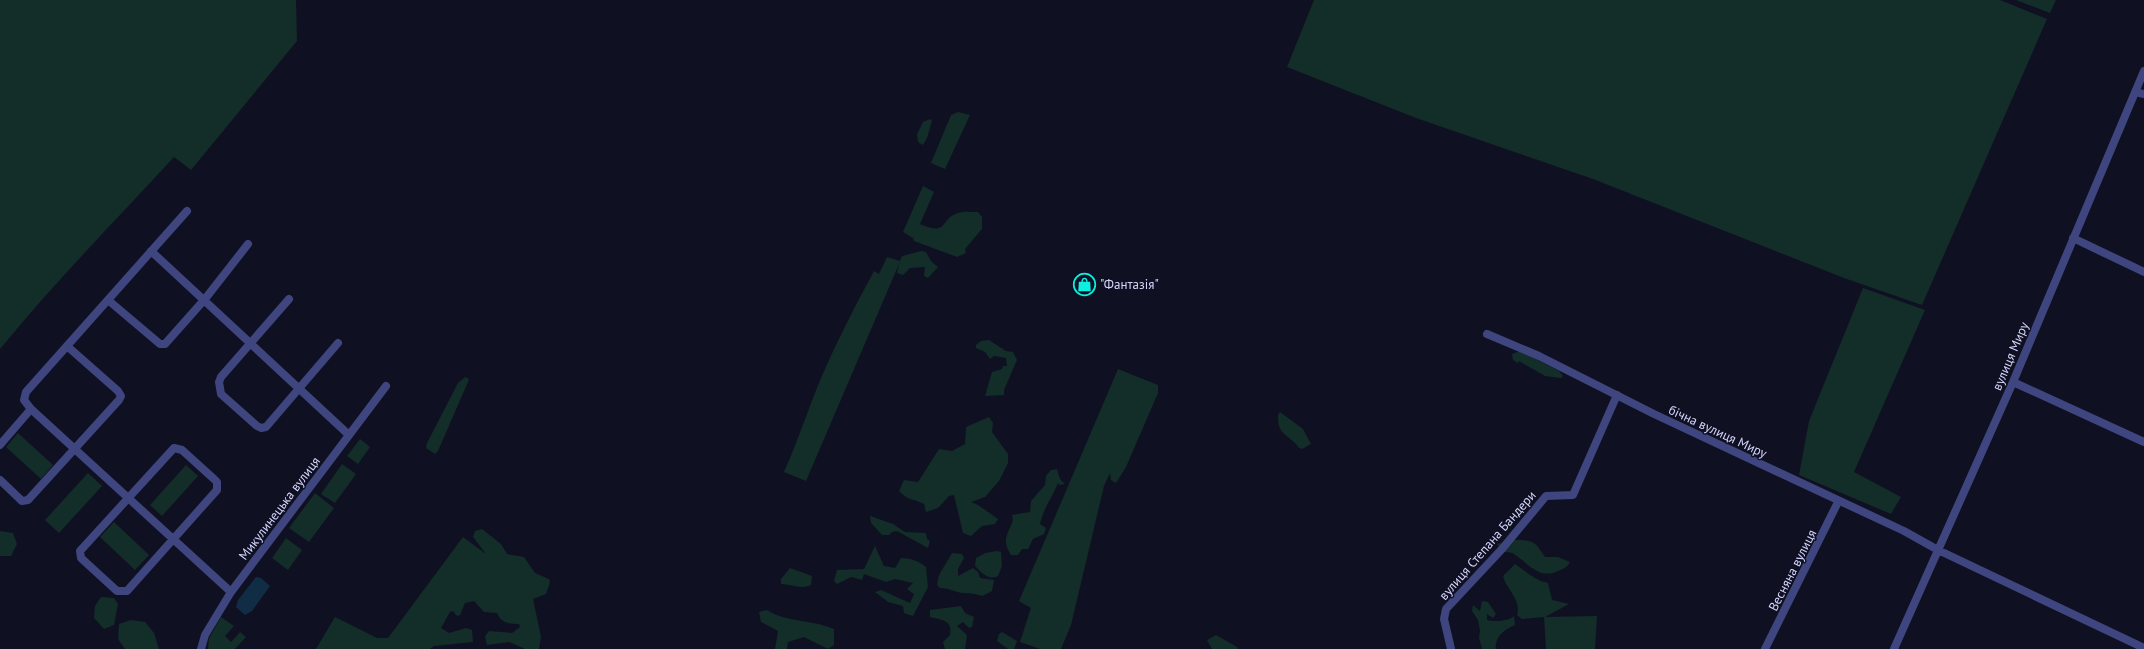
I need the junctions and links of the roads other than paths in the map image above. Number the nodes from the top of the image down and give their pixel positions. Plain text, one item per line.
1 (2144, 70) edge
2 (2135, 92) junction
3 (2144, 94) edge
4 (187, 211) dead end
5 (2073, 238) junction
6 (248, 244) dead end
7 (151, 251) junction
8 (2144, 272) edge
9 (204, 299) junction
10 (289, 299) dead end
11 (108, 300) junction
12 (1487, 334) dead end
13 (251, 343) junction
14 (338, 343) dead end
15 (67, 346) junction
16 (2014, 382) junction
17 (386, 386) dead end
18 (300, 388) junction
19 (1617, 395) junction
20 (31, 409) junction
21 (349, 434) junction
22 (2144, 442) edge
23 (0, 445) edge
24 (75, 449) junction
25 (0, 480) edge
26 (128, 497) junction
27 (1838, 502) junction
28 (174, 539) junction
29 (1938, 550) junction
30 (231, 592) junction
31 (2144, 648) edge
32 (201, 649) edge
33 (1451, 649) edge
34 (1765, 649) edge
35 (1894, 649) edge

1 - 2 street, вулиця Миру
2 - 3 street
2 - 5 street, вулиця Миру
4 - 7 street
5 - 8 street
5 - 16 street, вулиця Миру
6 - 9 street
7 - 9 street
7 - 11 street
9 - 11 street
9 - 13 street
10 - 13 street
11 - 15 street
12 - 19 street, бічна вулиця Миру
13 - 18 street
13 - 18 street
14 - 18 street
15 - 20 street
15 - 24 street
16 - 22 street
16 - 29 street, вулиця Миру
17 - 21 street, Микулинецька вулиця
18 - 21 street
19 - 27 street, бічна вулиця Миру
19 - 33 street, вулиця Степана Бандери
20 - 23 street
20 - 24 street
21 - 30 street, Микулинецька вулиця
24 - 25 street
24 - 26 street
26 - 28 street
26 - 28 street
26 - 28 street
27 - 29 street, бічна вулиця Миру
27 - 34 street, Весняна вулиця
28 - 30 street
29 - 31 street, бічна вулиця Миру
29 - 35 street, вулиця Миру
30 - 32 street, Микулинецька вулиця

